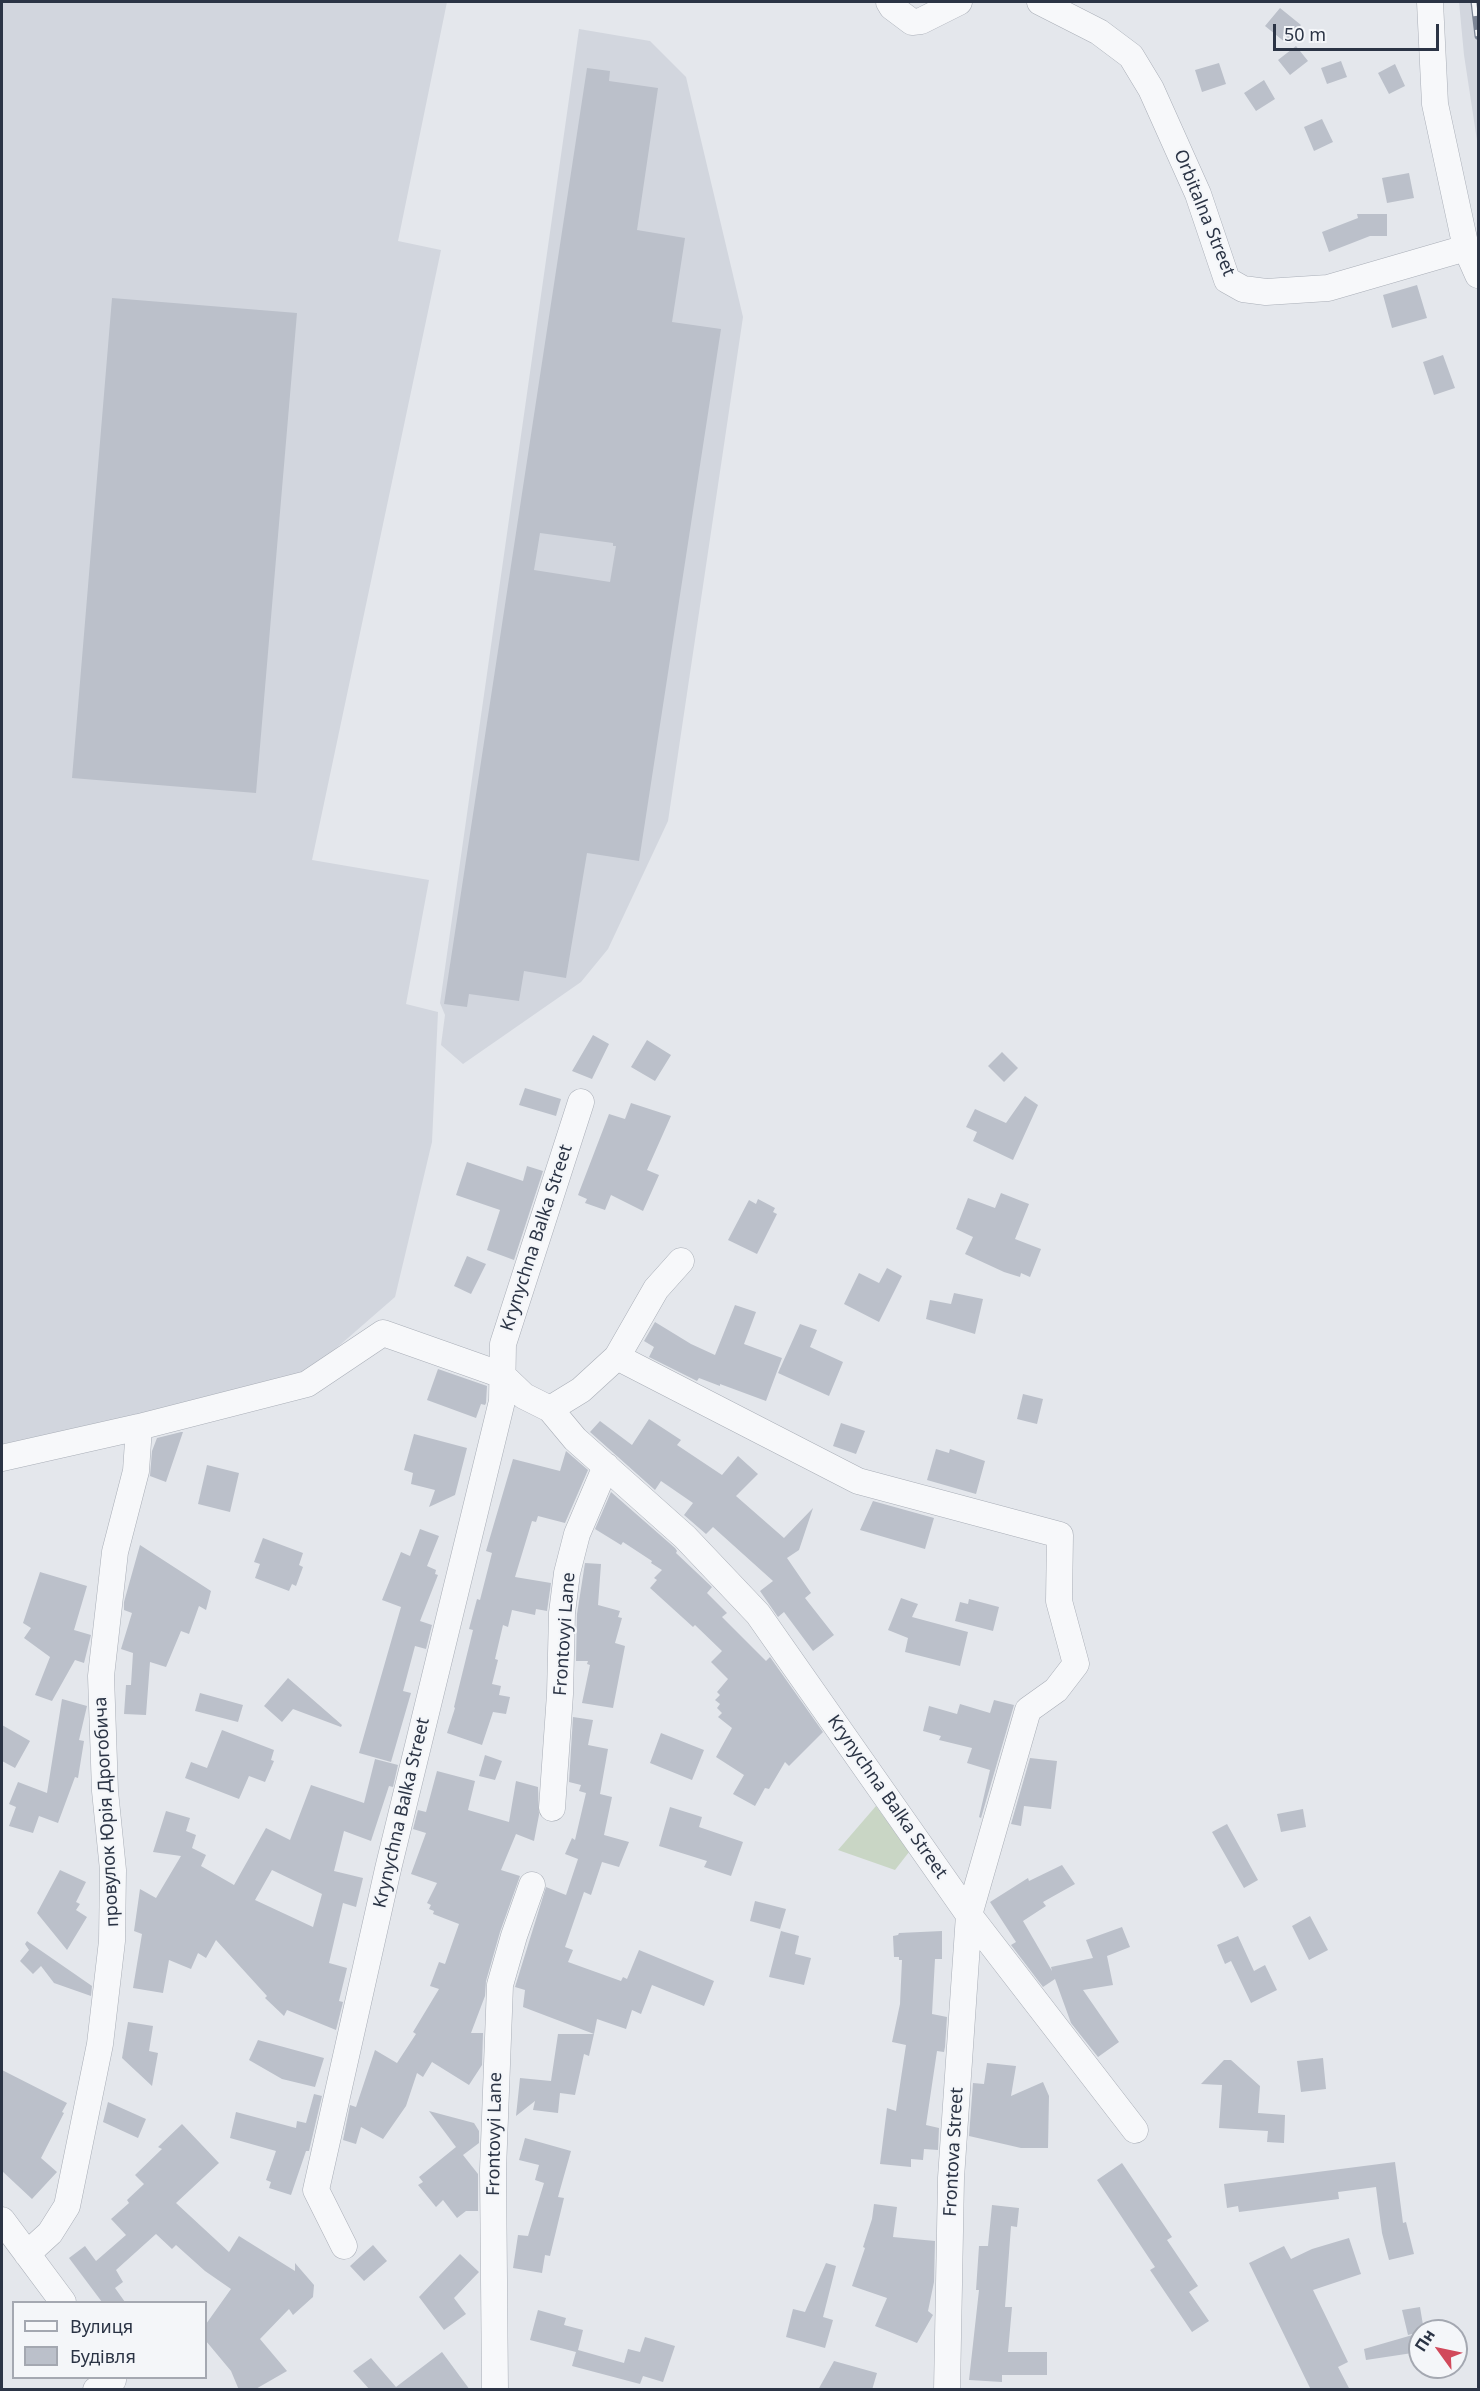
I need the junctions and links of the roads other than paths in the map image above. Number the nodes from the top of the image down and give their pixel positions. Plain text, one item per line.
1 (889, 2) edge
2 (959, 2) edge
3 (1040, 2) edge
4 (1430, 2) edge
5 (1466, 248) junction
6 (1479, 275) edge
7 (581, 1102) dead end
8 (681, 1261) dead end
9 (617, 1357) junction
10 (502, 1375) junction
11 (550, 1409) junction
12 (139, 1427) junction
13 (2, 1458) edge
14 (606, 1466) junction
15 (552, 1808) dead end
16 (532, 1885) dead end
17 (969, 1915) junction
18 (1135, 2130) dead end
19 (2, 2220) edge
20 (344, 2246) dead end
21 (27, 2254) junction
22 (62, 2301) edge
23 (495, 2390) edge
24 (947, 2390) edge

1 - 2 street
3 - 5 street, Orbitalna Street
4 - 5 street
5 - 6 street
7 - 10 street, Krynychna Balka Street
8 - 9 street
9 - 11 street
9 - 17 street, Frontova Street
10 - 11 street, Krynychna Balka Street
10 - 12 street, Krynychna Balka Street
10 - 20 street, Krynychna Balka Street
11 - 14 street, Krynychna Balka Street
12 - 13 street
12 - 21 street, провулок Юрія Дрогобича
14 - 15 street, Frontovyi Lane
14 - 17 street, Krynychna Balka Street
16 - 23 street, Frontovyi Lane
17 - 18 street
17 - 24 street, Frontova Street
19 - 21 street
21 - 22 street

